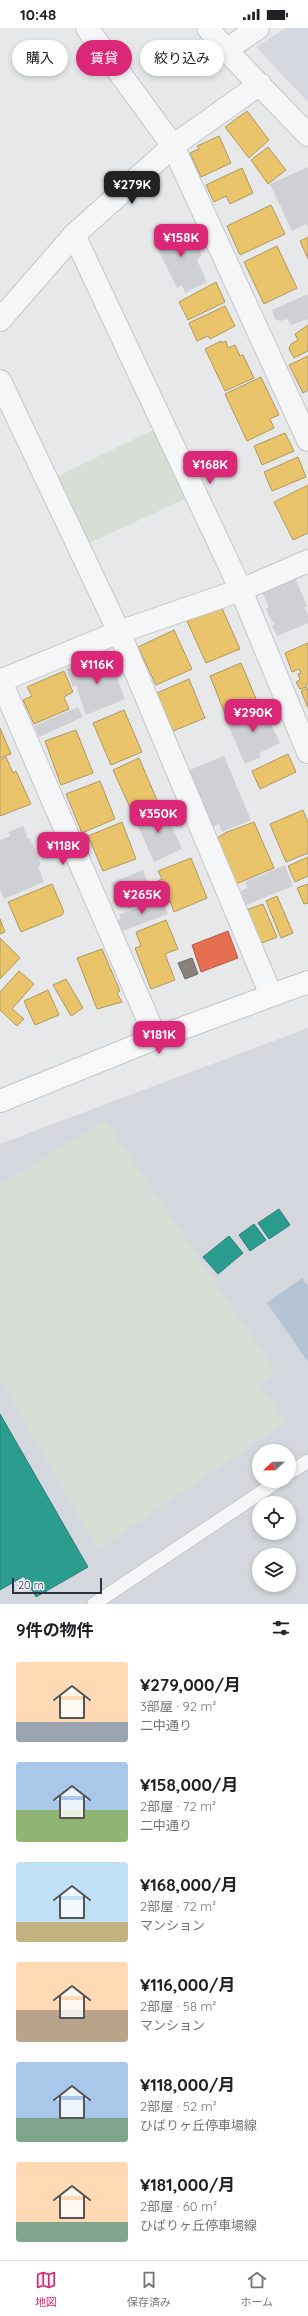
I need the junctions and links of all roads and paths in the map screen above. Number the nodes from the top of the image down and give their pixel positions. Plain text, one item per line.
1 (87, 28) edge
2 (208, 28) edge
3 (258, 28) edge
4 (226, 50) junction
5 (260, 84) junction
6 (308, 135) edge
7 (173, 146) junction
8 (74, 235) junction
9 (0, 320) edge
10 (0, 381) edge
11 (308, 440) edge
12 (308, 561) edge
13 (241, 590) junction
14 (118, 632) junction
15 (0, 680) edge
16 (308, 752) edge
17 (308, 982) edge
18 (271, 995) junction
19 (156, 1038) junction
20 (0, 1101) edge
21 (308, 1461) edge
22 (296, 1469) edge
23 (268, 1488) edge
24 (94, 1604) edge

1 - 7 street
2 - 4 street
3 - 4 street
4 - 5 street
5 - 6 street
5 - 7 street
7 - 8 street
7 - 11 street
8 - 9 street
8 - 13 street
10 - 14 street
12 - 13 street
13 - 14 street
13 - 16 street
14 - 15 street
14 - 18 street
15 - 19 street
17 - 18 main road
18 - 19 main road
19 - 20 main road
21 - 22 lane
23 - 24 lane

